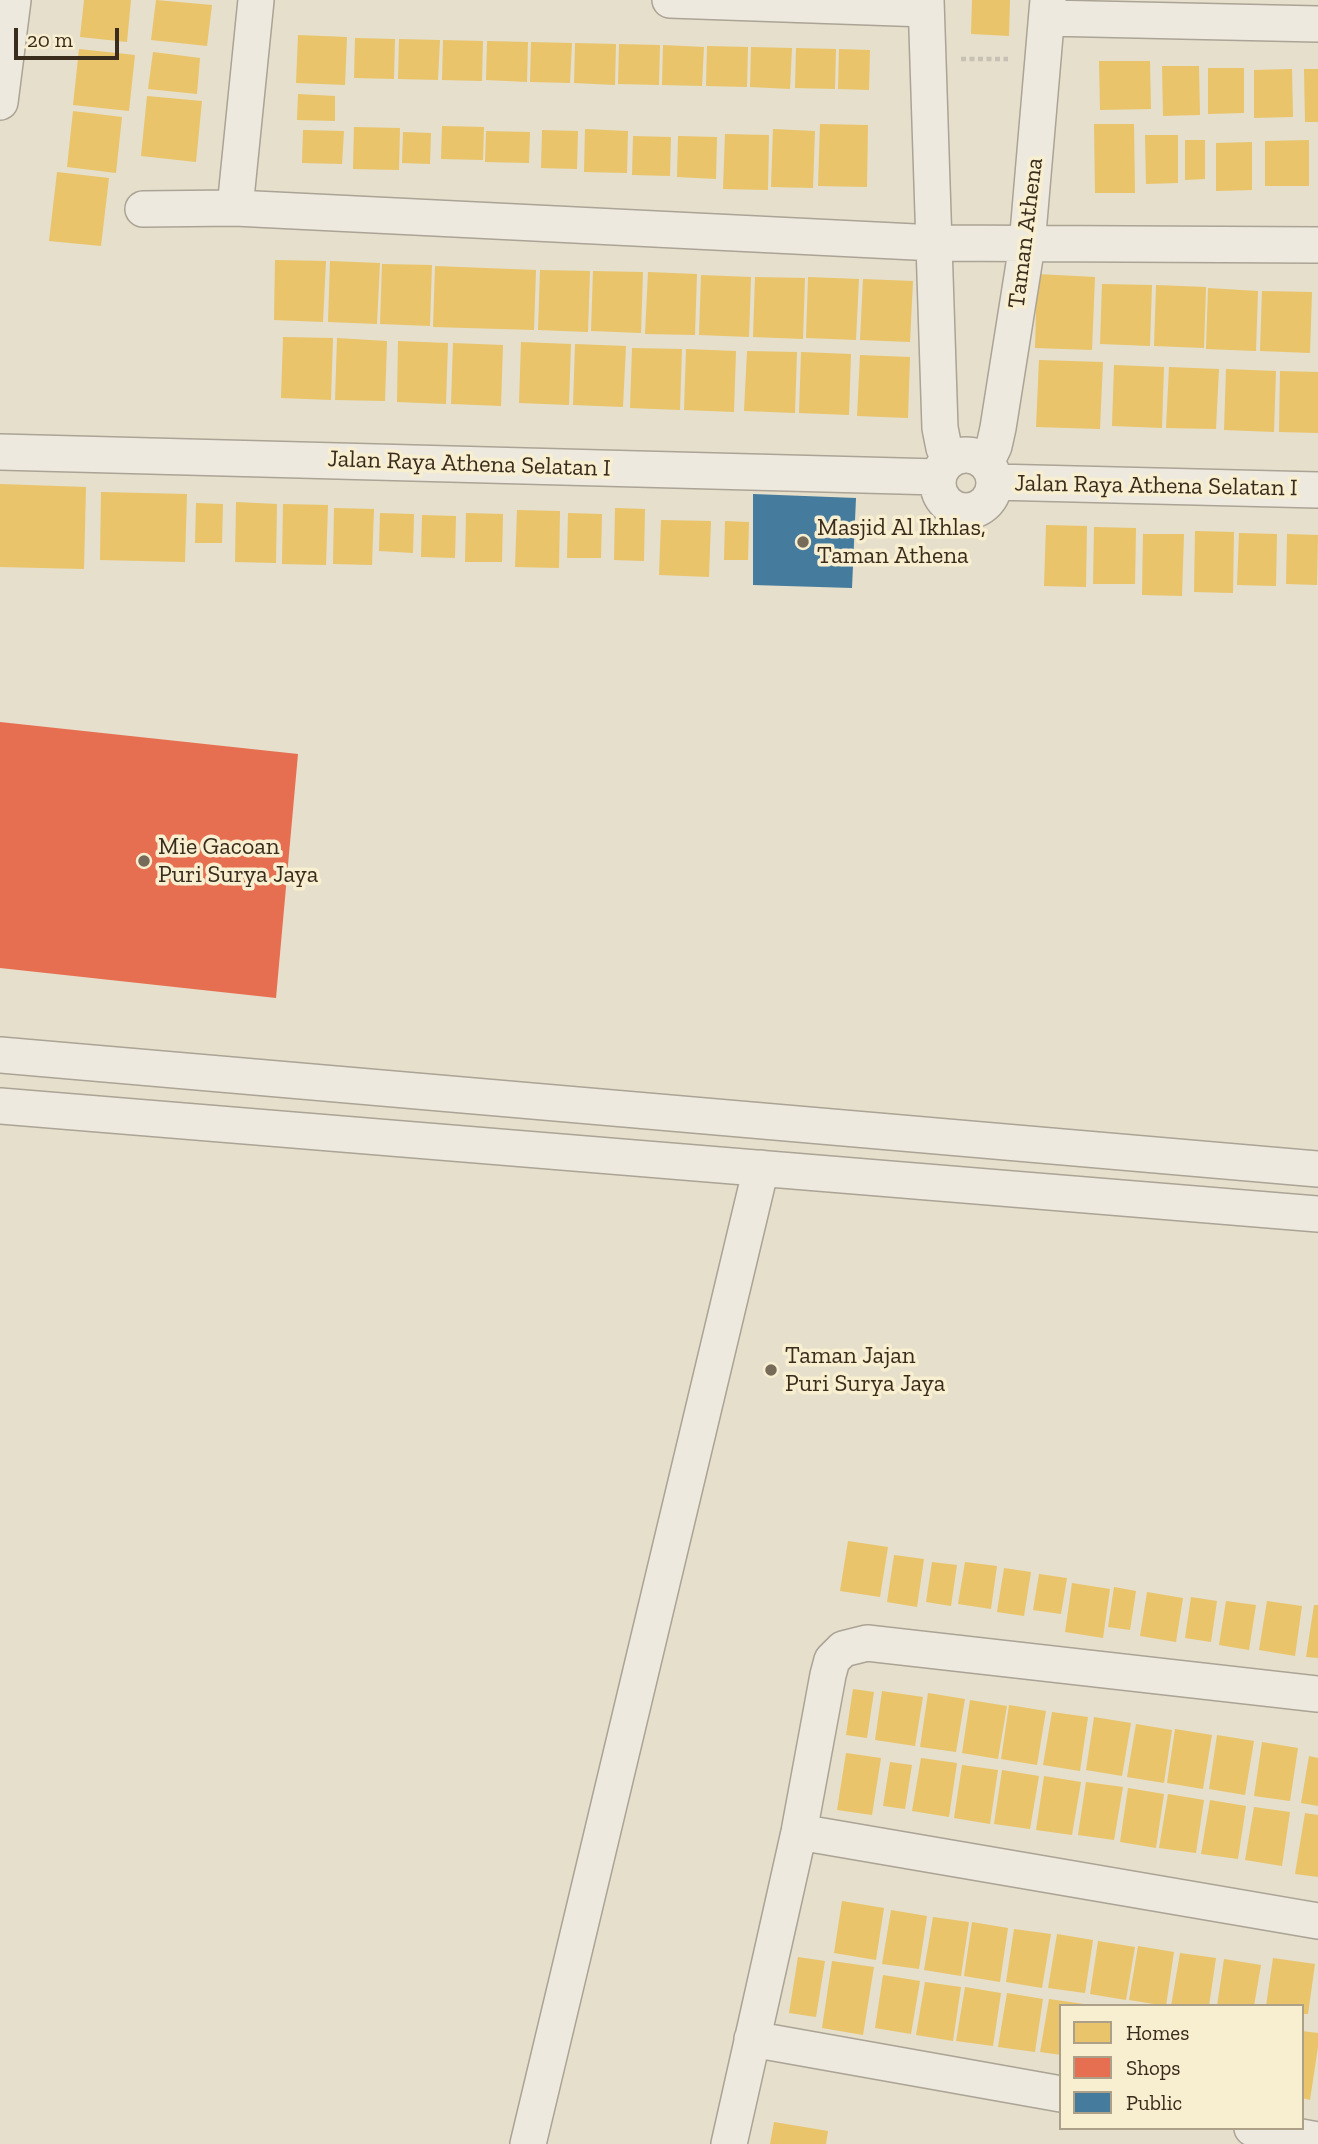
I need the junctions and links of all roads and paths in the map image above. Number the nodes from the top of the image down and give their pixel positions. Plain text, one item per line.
1 (13, 0) edge
2 (256, 0) edge
3 (670, 0) edge
4 (926, 4) edge
5 (1048, 9) edge
6 (1318, 24) edge
7 (929, 58) junction
8 (1044, 60) junction
9 (0, 102) edge
10 (235, 208) junction
11 (143, 209) dead end
12 (935, 243) junction
13 (1318, 244) edge
14 (1027, 245) junction
15 (0, 452) edge
16 (944, 469) junction
17 (990, 473) junction
18 (1318, 490) edge
19 (0, 1055) edge
20 (0, 1106) edge
21 (761, 1168) junction
22 (1318, 1169) edge
23 (1318, 1214) edge
24 (1318, 1694) edge
25 (799, 1832) junction
26 (1318, 1921) edge
27 (752, 2039) junction
28 (1059, 2094) edge
29 (1263, 2130) edge
30 (1315, 2139) edge
31 (528, 2144) edge
32 (729, 2144) edge

1 - 9 street
2 - 10 street
3 - 4 street
4 - 7 street
5 - 6 street
5 - 8 street, Taman Athena
7 - 8 path
7 - 12 street
8 - 14 street, Taman Athena
10 - 11 street
10 - 12 street
12 - 14 street
12 - 16 street
13 - 14 street
14 - 17 street, Taman Athena
15 - 16 street, Jalan Raya Athena Selatan I
16 - 17 street
16 - 17 street
17 - 18 street, Jalan Raya Athena Selatan I
19 - 22 street
20 - 21 street
21 - 23 street
21 - 31 street
24 - 25 street
25 - 26 street
25 - 27 street
27 - 28 street
27 - 32 street
29 - 30 street

